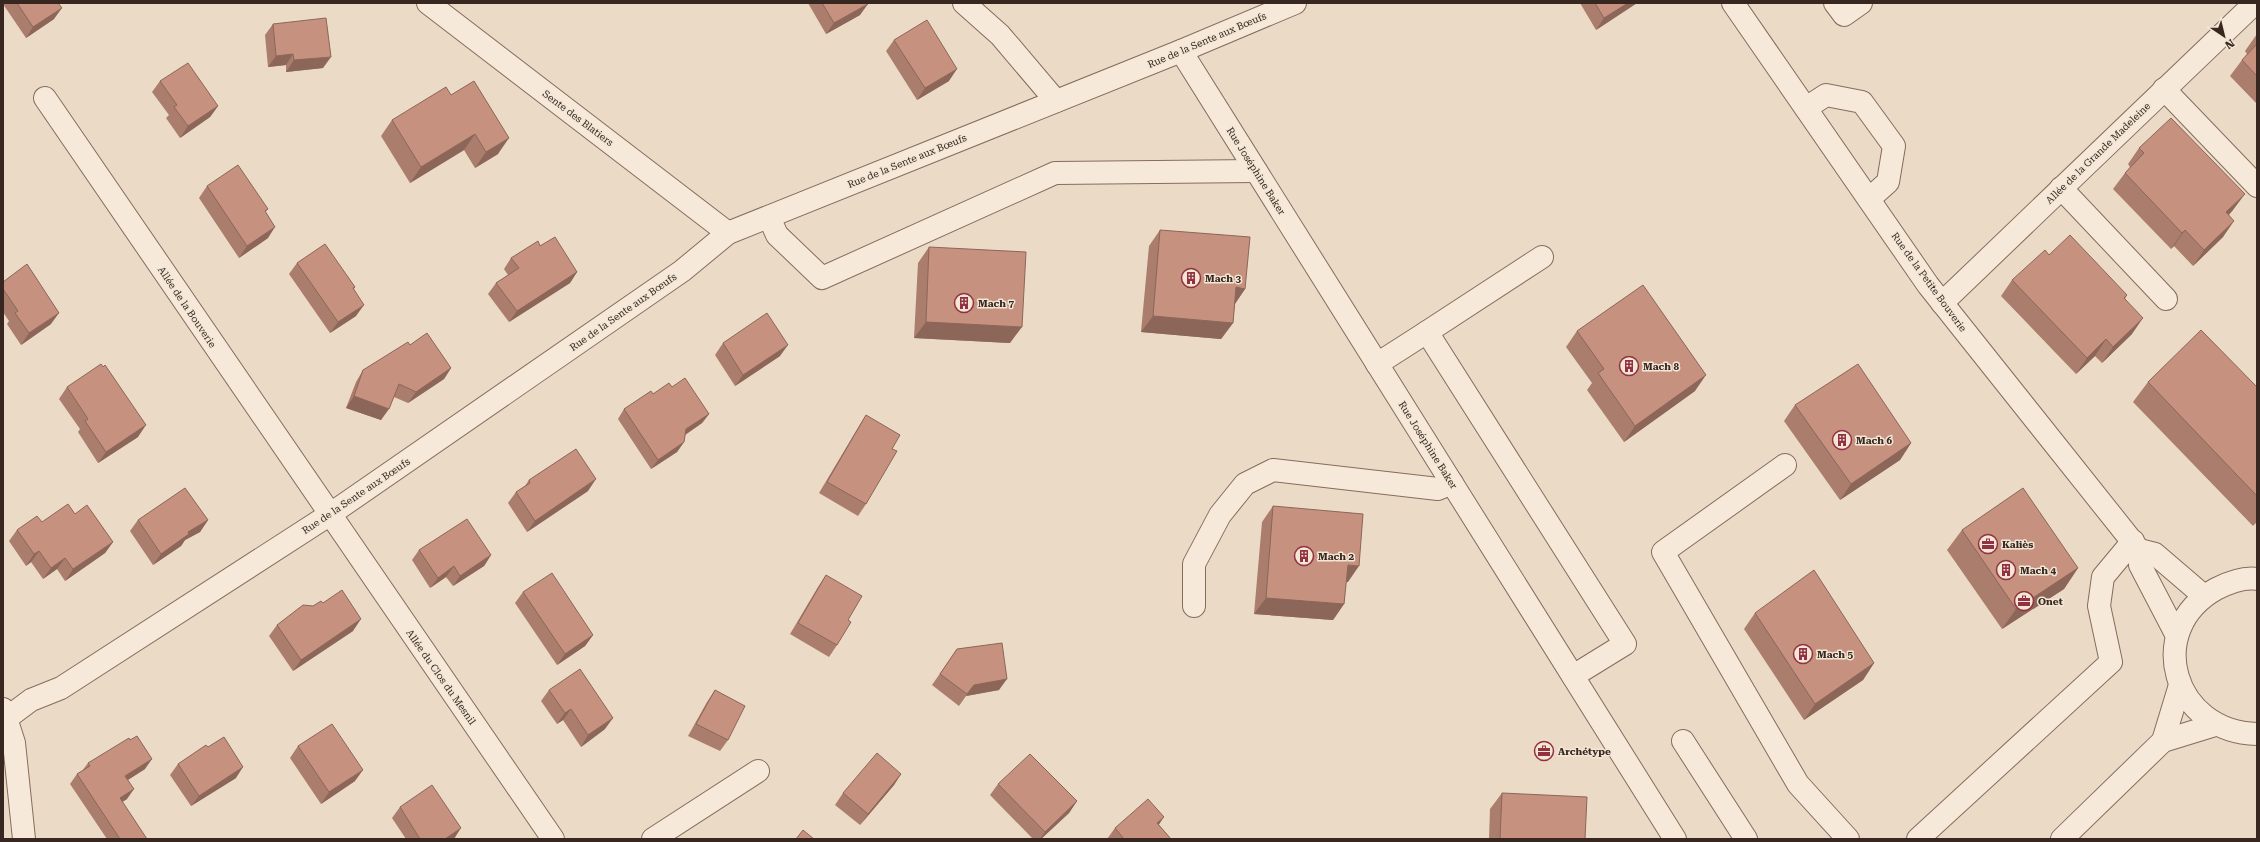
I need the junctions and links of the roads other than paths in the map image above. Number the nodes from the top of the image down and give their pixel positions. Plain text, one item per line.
1 (428, 3) edge
2 (964, 3) edge
3 (1295, 3) edge
4 (1733, 3) edge
5 (1835, 3) edge
6 (1861, 3) edge
7 (2254, 3) edge
8 (1181, 51) junction
9 (2164, 89) junction
10 (45, 98) dead end
11 (1056, 101) junction
12 (1806, 108) junction
13 (1256, 171) junction
14 (2257, 186) edge
15 (2061, 188) junction
16 (1869, 199) junction
17 (768, 217) junction
18 (728, 233) junction
19 (1542, 257) dead end
20 (2166, 299) dead end
21 (1942, 303) junction
22 (1427, 332) junction
23 (1377, 364) junction
24 (1785, 465) dead end
25 (1452, 483) junction
26 (329, 515) junction
27 (2136, 546) junction
28 (2257, 579) edge
29 (2204, 596) junction
30 (1194, 606) dead end
31 (2177, 636) junction
32 (1573, 676) junction
33 (2180, 685) junction
34 (5, 716) edge
35 (2215, 724) junction
36 (2257, 734) edge
37 (1683, 741) dead end
38 (2163, 741) junction
39 (758, 771) dead end
40 (24, 839) edge
41 (553, 839) edge
42 (653, 839) edge
43 (1675, 839) edge
44 (1746, 839) edge
45 (1848, 839) edge
46 (1918, 839) edge
47 (2062, 839) edge

1 - 18 street, Sente des Blatiers
2 - 11 street
3 - 8 street, Rue de la Sente aux Bœufs
4 - 12 street, Rue de la Petite Bouverie
5 - 6 street
7 - 9 street, Allée de la Grande Madeleine
8 - 11 street, Rue de la Sente aux Bœufs
8 - 13 street, Rue Joséphine Baker
9 - 14 street
9 - 15 street, Allée de la Grande Madeleine
10 - 26 street, Allée de la Bouverie
11 - 17 street, Rue de la Sente aux Bœufs
12 - 16 street, Rue de la Petite Bouverie
12 - 16 street
13 - 17 street
13 - 23 street, Rue Joséphine Baker
15 - 20 street
15 - 21 street, Allée de la Grande Madeleine
16 - 21 street, Rue de la Petite Bouverie
17 - 18 street, Rue de la Sente aux Bœufs
18 - 26 street, Rue de la Sente aux Bœufs
19 - 22 street
21 - 27 street, Rue de la Petite Bouverie
22 - 23 street
22 - 32 street
23 - 25 street, Rue Joséphine Baker
24 - 45 street
25 - 30 street
25 - 32 street, Rue Joséphine Baker
26 - 34 street, Rue de la Sente aux Bœufs
26 - 41 street, Allée du Clos du Mesnil
27 - 29 street
27 - 31 street, Rue de la Petite Bouverie
27 - 46 street
28 - 29 street
29 - 31 street
31 - 33 street
32 - 43 street, Rue Joséphine Baker
33 - 35 street
33 - 38 street
34 - 40 street
35 - 36 street
35 - 38 street
37 - 44 street
38 - 47 street
39 - 42 street

